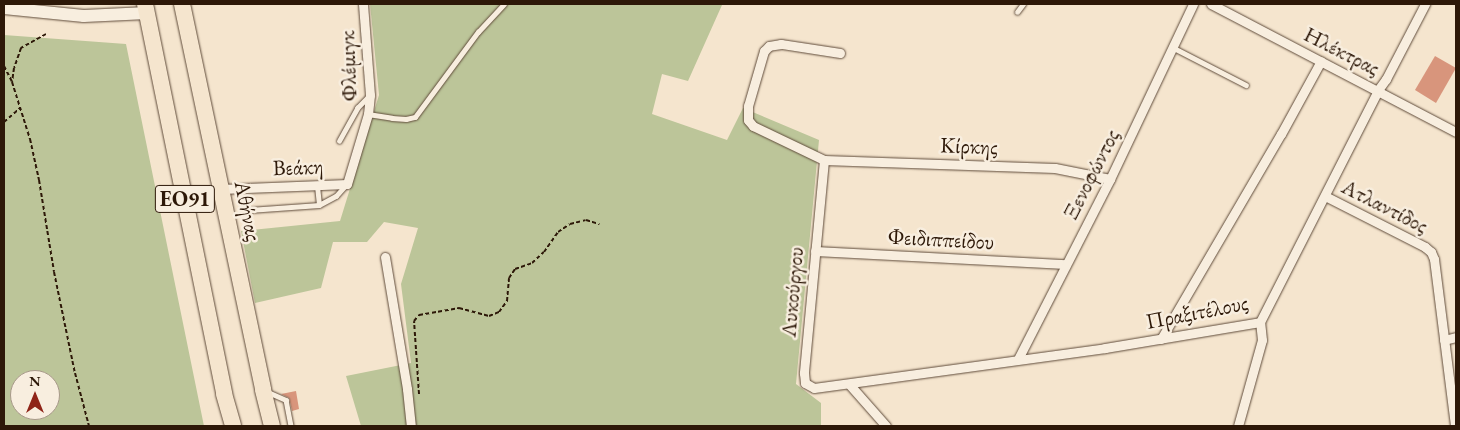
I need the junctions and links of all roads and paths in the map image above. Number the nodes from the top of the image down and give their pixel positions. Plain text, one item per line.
1 (182, 4) edge
2 (363, 4) edge
3 (504, 4) edge
4 (1023, 4) edge
5 (1193, 4) edge
6 (1211, 4) edge
7 (1426, 4) edge
8 (4, 8) edge
9 (146, 9) edge
10 (1018, 12) dead end
11 (46, 34) dead end
12 (1174, 48) junction
13 (840, 53) dead end
14 (1321, 61) junction
15 (4, 66) edge
16 (12, 82) junction
17 (1246, 86) dead end
18 (1378, 90) junction
19 (370, 95) junction
20 (20, 108) junction
21 (368, 114) junction
22 (4, 122) edge
23 (1456, 132) edge
24 (339, 141) dead end
25 (824, 160) junction
26 (1110, 179) junction
27 (347, 184) junction
28 (317, 185) junction
29 (221, 189) junction
30 (1325, 196) junction
31 (319, 205) junction
32 (249, 210) dead end
33 (599, 224) dead end
34 (815, 251) junction
35 (384, 257) dead end
36 (1066, 264) junction
37 (1260, 322) junction
38 (1456, 337) edge
39 (1161, 339) junction
40 (1444, 340) junction
41 (1018, 359) junction
42 (849, 384) junction
43 (263, 390) junction
44 (411, 414) junction
45 (89, 426) edge
46 (233, 426) edge
47 (272, 426) edge
48 (291, 426) edge
49 (411, 426) edge
50 (886, 426) edge
51 (1238, 426) edge
52 (1455, 426) edge

1 - 29 highway, Αθήνας / ΕΟ91
2 - 19 street, Φλέμιγκ
3 - 21 lane
4 - 10 lane
5 - 12 street, Ξενοφώντος
6 - 14 street, Ηλέκτρας
7 - 18 street, Πραξιτέλους
8 - 9 street
9 - 46 highway, ΕΟ91
11 - 16 path
12 - 17 lane
12 - 26 street, Ξενοφώντος
13 - 25 street
14 - 18 street, Ηλέκτρας
14 - 39 street
15 - 16 path
16 - 20 path
18 - 23 street, Ηλέκτρας
18 - 30 street, Πραξιτέλους
19 - 21 street, Φλέμιγκ
19 - 24 lane
20 - 22 path
20 - 45 path
21 - 27 street, Φλέμιγκ
25 - 26 street, Κίρκης
25 - 34 street, Λυκούργου
26 - 36 street, Ξενοφώντος
27 - 28 street, Βεάκη
27 - 31 lane
28 - 29 street, Βεάκη
28 - 31 lane
29 - 43 highway, Αθήνας / ΕΟ91
30 - 37 street, Πραξιτέλους
30 - 40 street, Ατλαντίδος
31 - 32 lane
33 - 44 path
34 - 36 street, Φειδιππείδου
34 - 42 street, Λυκούργου
35 - 44 street
36 - 41 street, Ξενοφώντος
37 - 39 street, Πραξιτέλους
37 - 51 street
38 - 40 street
39 - 41 street, Πραξιτέλους
40 - 52 street, Ατλαντίδος
41 - 42 street, Πραξιτέλους
42 - 50 street
43 - 47 highway, Αθήνας / ΕΟ91
43 - 48 lane
44 - 49 street

